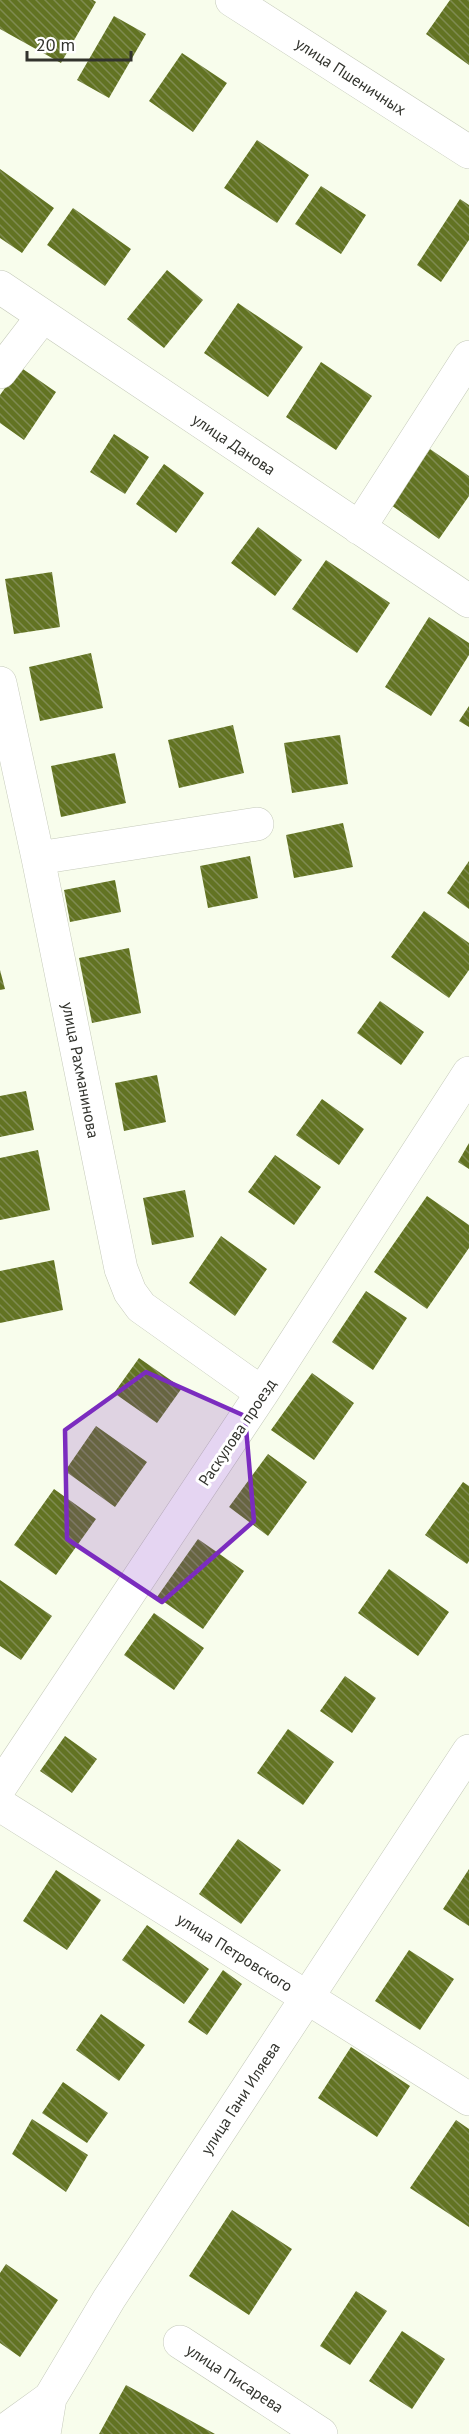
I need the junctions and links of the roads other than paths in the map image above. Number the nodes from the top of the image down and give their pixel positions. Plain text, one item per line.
1 (232, 0) edge
2 (469, 152) edge
3 (0, 287) edge
4 (43, 316) junction
5 (469, 357) edge
6 (0, 372) edge
7 (359, 528) junction
8 (469, 601) edge
9 (0, 683) edge
10 (257, 824) dead end
11 (38, 858) junction
12 (469, 1074) edge
13 (262, 1393) junction
14 (469, 1750) edge
15 (0, 1787) edge
16 (0, 1805) edge
17 (306, 1996) junction
18 (469, 2099) edge
19 (180, 2342) dead end
20 (50, 2398) junction
21 (0, 2434) edge
22 (44, 2434) edge
23 (321, 2434) edge

1 - 2 street, улица Пшеничных
3 - 4 street, улица Данова
4 - 6 street
4 - 7 street, улица Данова
5 - 7 street
7 - 8 street, улица Данова
9 - 11 street, улица Рахманинова
10 - 11 street
11 - 13 street, улица Рахманинова
12 - 13 street, Раскулова проезд
13 - 15 street, Раскулова проезд
14 - 17 street, улица Гани Иляева
16 - 17 street, улица Петровского
17 - 18 street, улица Петровского
17 - 20 street, улица Гани Иляева
19 - 23 street, улица Писарева
20 - 21 street, улица Гани Иляева
20 - 22 street

